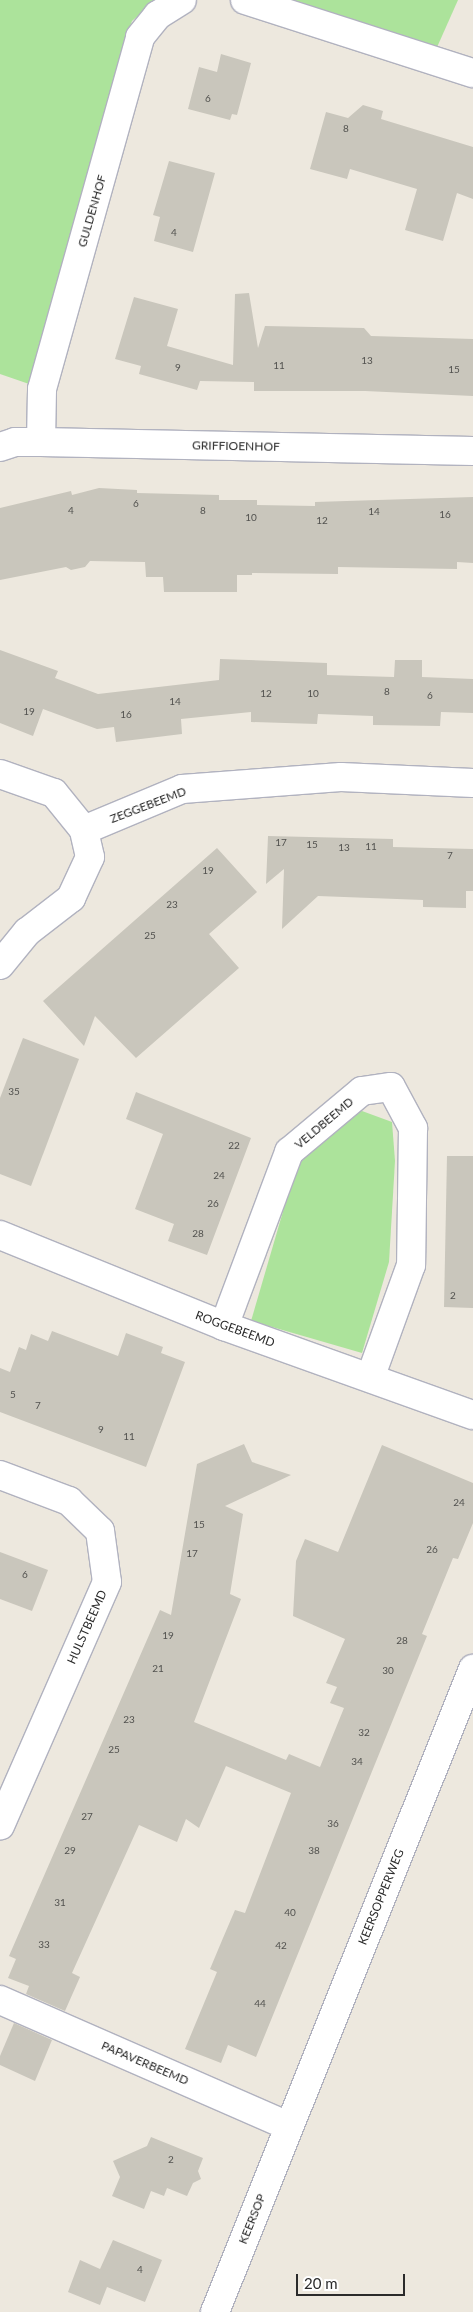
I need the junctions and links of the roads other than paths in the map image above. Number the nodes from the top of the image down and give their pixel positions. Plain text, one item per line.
1 (182, 0) edge
2 (245, 0) edge
3 (473, 73) edge
4 (41, 442) junction
5 (0, 447) edge
6 (473, 452) edge
7 (0, 774) edge
8 (473, 783) edge
9 (84, 830) junction
10 (0, 965) edge
11 (0, 1235) edge
12 (224, 1326) junction
13 (370, 1378) junction
14 (473, 1415) edge
15 (0, 1475) edge
16 (473, 1669) edge
17 (0, 1826) edge
18 (0, 2000) edge
19 (289, 2126) junction
20 (215, 2312) edge

1 - 4 street, GULDENHOF
2 - 3 street
4 - 5 street, GRIFFIOENHOF
4 - 6 street, GRIFFIOENHOF
7 - 9 street
8 - 9 street, ZEGGEBEEMD
9 - 10 street
11 - 12 street, ROGGEBEEMD
12 - 13 street, ROGGEBEEMD
12 - 13 street, VELDBEEMD
13 - 14 street, ROGGEBEEMD
15 - 17 street, HULSTBEEMD
16 - 19 street, KEERSOPPERWEG
18 - 19 street, PAPAVERBEEMD
19 - 20 street, KEERSOP

